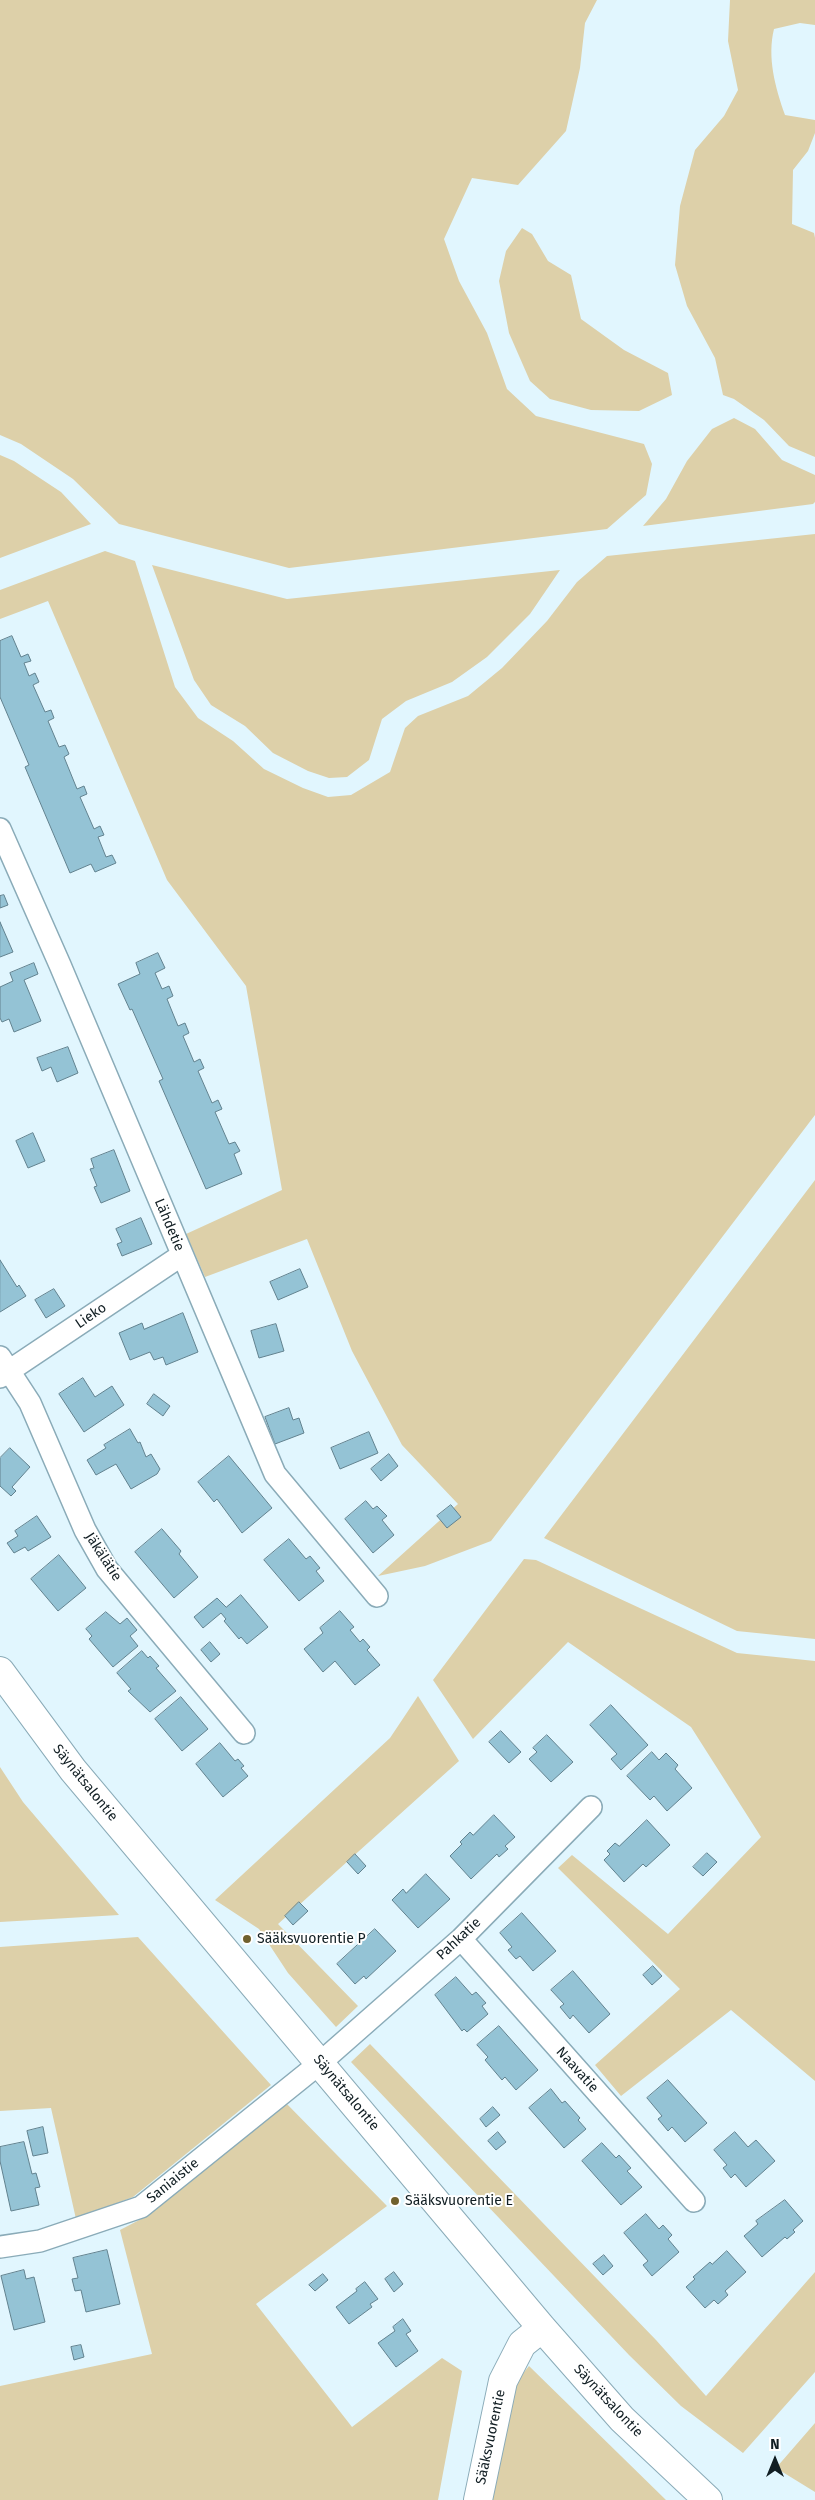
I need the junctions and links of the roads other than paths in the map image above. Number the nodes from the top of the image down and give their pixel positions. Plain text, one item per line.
1 (0, 830) edge
2 (182, 1255) junction
3 (3, 1368) edge
4 (377, 1596) dead end
5 (0, 1671) edge
6 (244, 1733) dead end
7 (591, 1807) dead end
8 (461, 1939) junction
9 (320, 2063) junction
10 (694, 2201) dead end
11 (0, 2247) edge
12 (542, 2328) junction
13 (478, 2500) edge
14 (708, 2500) edge

1 - 2 street, Lähdetie
2 - 3 street, Lieko
2 - 4 street, Lähdetie
3 - 6 street, Jäkälätie
5 - 9 main road, Säynätsalontie
7 - 8 street, Pahkatie
8 - 9 street, Pahkatie
8 - 10 street, Naavatie
9 - 11 street, Saniaistie
9 - 12 main road, Säynätsalontie
12 - 13 main road, Sääksvuorentie
12 - 14 main road, Säynätsalontie

